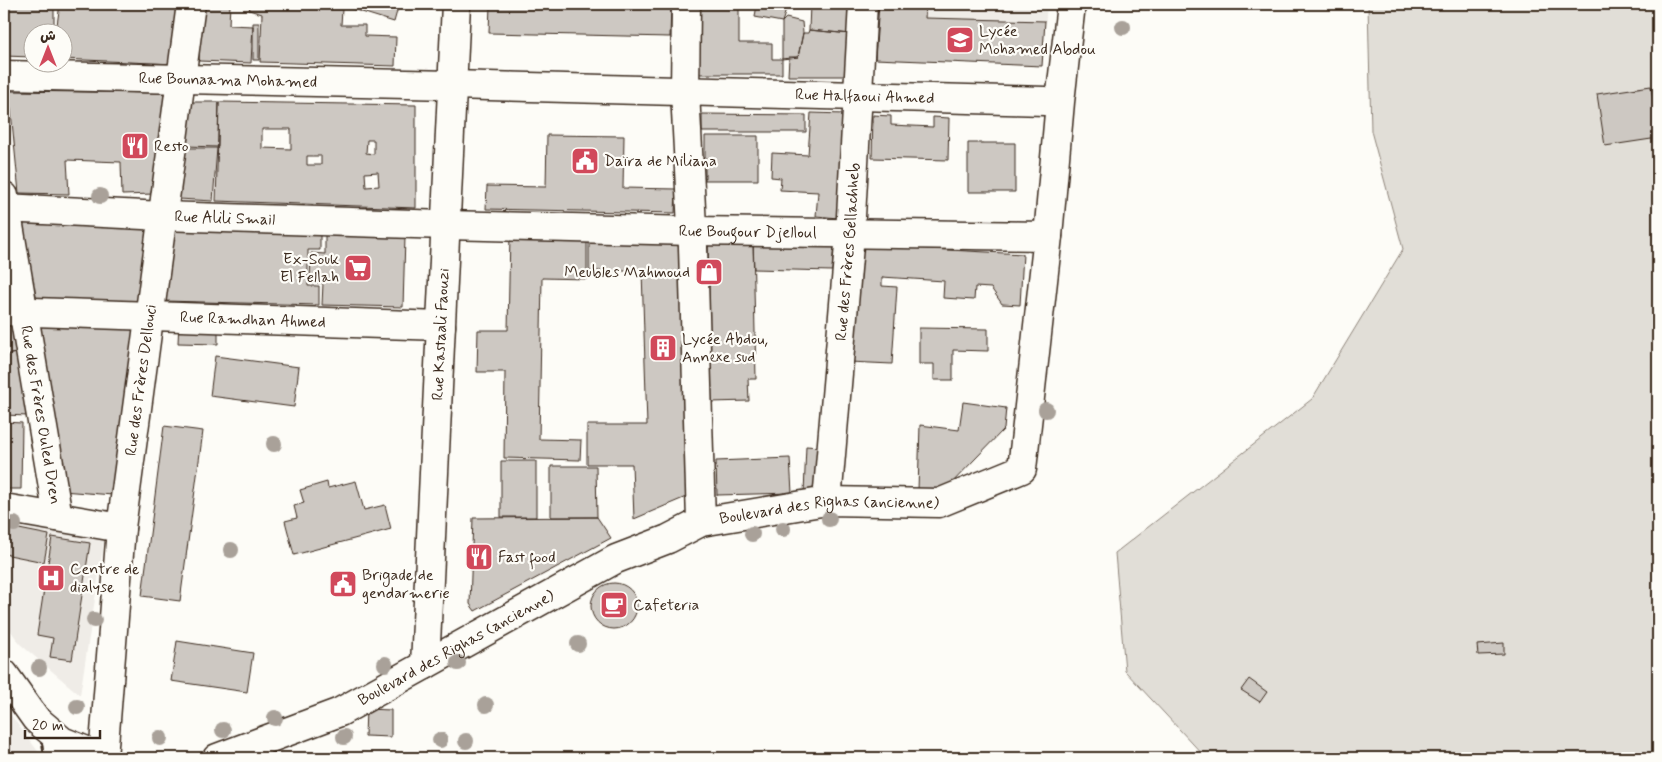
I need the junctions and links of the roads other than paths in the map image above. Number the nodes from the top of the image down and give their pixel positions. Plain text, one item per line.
1 (191, 4) edge
2 (456, 4) edge
3 (686, 4) edge
4 (863, 4) edge
5 (1071, 4) edge
6 (4, 75) edge
7 (181, 79) junction
8 (452, 85) junction
9 (685, 92) junction
10 (857, 97) junction
11 (1045, 101) dead end
12 (5, 204) edge
13 (163, 216) junction
14 (446, 225) junction
15 (692, 231) junction
16 (850, 234) junction
17 (1048, 236) junction
18 (14, 312) edge
19 (150, 316) junction
20 (441, 326) junction
21 (827, 501) junction
22 (4, 508) edge
23 (58, 517) junction
24 (701, 522) junction
25 (121, 528) junction
26 (425, 665) junction
27 (4, 674) edge
28 (48, 729) junction
29 (52, 758) edge
30 (104, 758) edge
31 (217, 758) edge

1 - 7 street, Rue des Frères Dellouci
2 - 8 street, Rue Kastaali Faouzi
3 - 9 street
4 - 10 street, Rue des Frères Bellachheb
5 - 17 street, Boulevard des Righas (ancienne)
6 - 7 street, Rue Bounaama Mohamed
7 - 8 street, Rue Bounaama Mohamed
7 - 13 street, Rue des Frères Dellouci
8 - 9 street, Rue Bounaama Mohamed
8 - 14 street, Rue Kastaali Faouzi
9 - 10 street, Rue Halfaoui Ahmed
9 - 15 street
10 - 11 street, Rue Halfaoui Ahmed
10 - 16 street, Rue des Frères Bellachheb
12 - 13 street, Rue Alili Smail
12 - 18 street, Rue des Frères Ouled Dren
13 - 14 street, Rue Alili Smail
13 - 19 street, Rue des Frères Dellouci
14 - 15 street, Rue Bougour Djelloul
14 - 20 street, Rue Kastaali Faouzi
15 - 16 street, Rue Bougour Djelloul
15 - 24 street
16 - 17 street, Rue Bougour Djelloul
16 - 21 street, Rue des Frères Bellachheb
17 - 21 street, Boulevard des Righas (ancienne)
18 - 19 street, Rue Ramdhan Ahmed
18 - 23 street, Rue des Frères Ouled Dren
19 - 20 street, Rue Ramdhan Ahmed
19 - 25 street, Rue des Frères Dellouci
20 - 26 street, Rue Kastaali Faouzi
21 - 24 street, Boulevard des Righas (ancienne)
22 - 23 street
23 - 25 street
24 - 26 street, Boulevard des Righas (ancienne)
25 - 30 street, Rue des Frères Dellouci
26 - 31 street, Boulevard des Righas (ancienne)
27 - 28 street
28 - 29 lane
28 - 30 street

